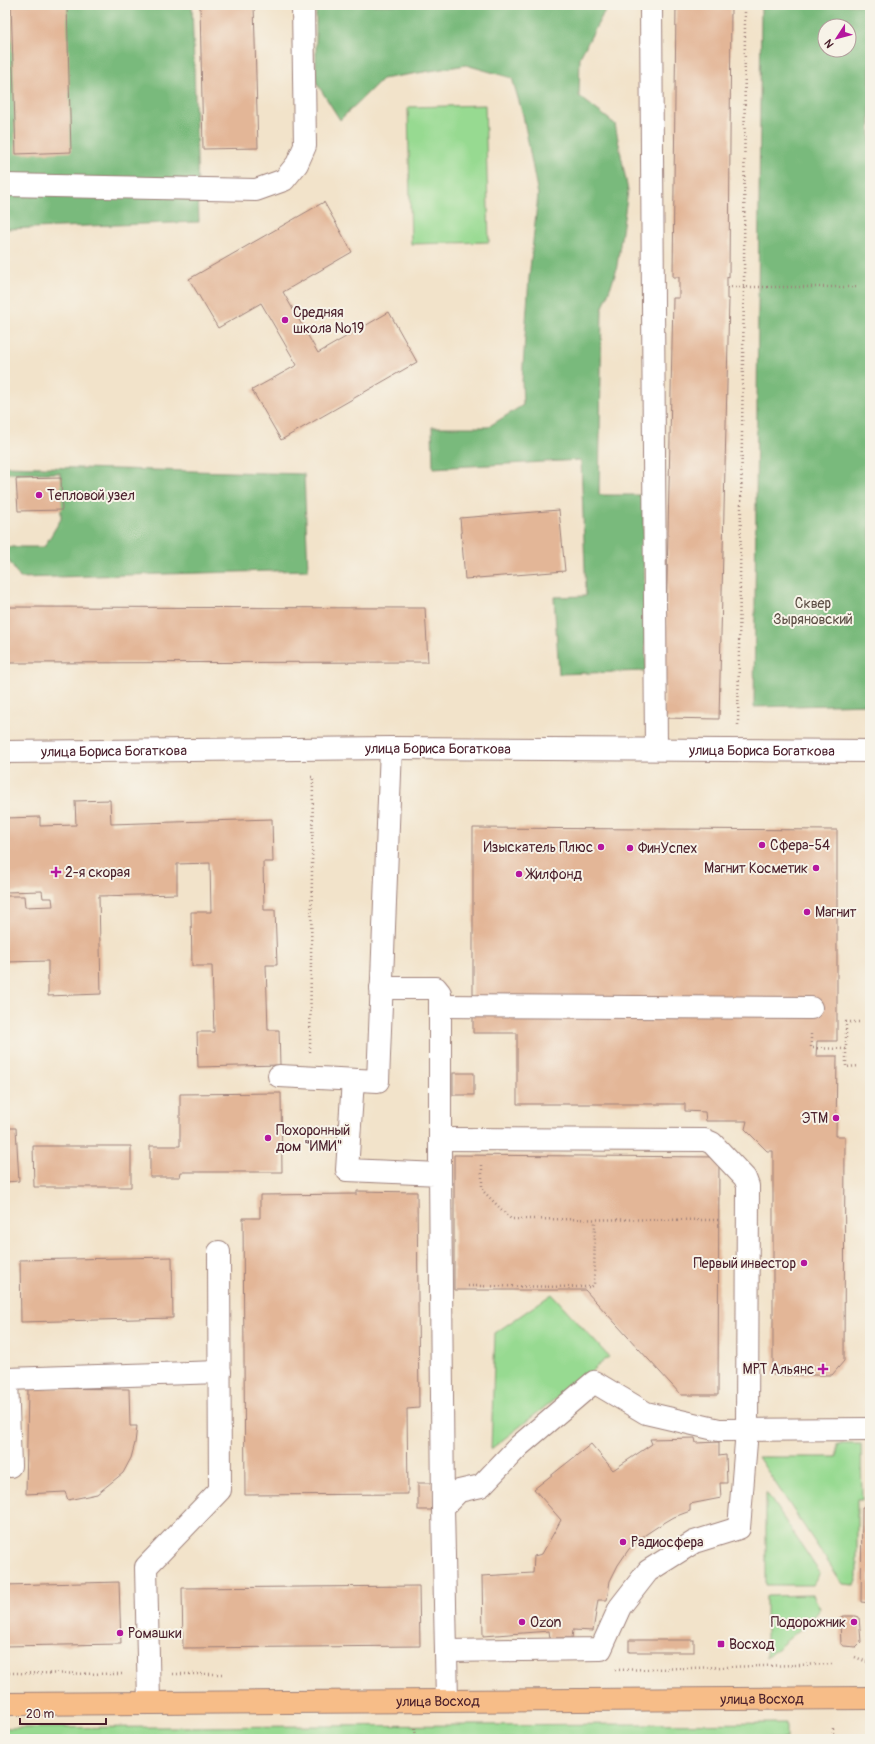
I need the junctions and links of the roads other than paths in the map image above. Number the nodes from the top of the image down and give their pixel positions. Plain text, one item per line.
1 (303, 5) edge
2 (651, 5) edge
3 (5, 185) edge
4 (391, 748) junction
5 (656, 749) junction
6 (870, 750) edge
7 (5, 752) edge
8 (381, 988) junction
9 (440, 1006) junction
10 (811, 1008) dead end
11 (279, 1076) dead end
12 (353, 1080) junction
13 (440, 1139) junction
14 (440, 1174) junction
15 (220, 1252) dead end
16 (220, 1372) junction
17 (870, 1429) edge
18 (747, 1430) junction
19 (10, 1466) dead end
20 (443, 1507) junction
21 (446, 1651) junction
22 (870, 1698) edge
23 (447, 1701) junction
24 (148, 1703) junction
25 (5, 1704) edge

1 - 3 street
2 - 5 street
4 - 5 street, улица Бориса Богаткова
4 - 7 street, улица Бориса Богаткова
4 - 8 street
5 - 6 street, улица Бориса Богаткова
8 - 9 street
8 - 12 street
9 - 10 street
9 - 13 street
11 - 12 street
12 - 14 street
13 - 14 street
13 - 18 street
14 - 20 street
15 - 16 street
16 - 19 street
16 - 24 street
17 - 18 street
18 - 20 street
18 - 21 street
20 - 21 street
21 - 23 street
22 - 23 main road, улица Восход
23 - 24 main road, улица Восход
24 - 25 main road, улица Восход

